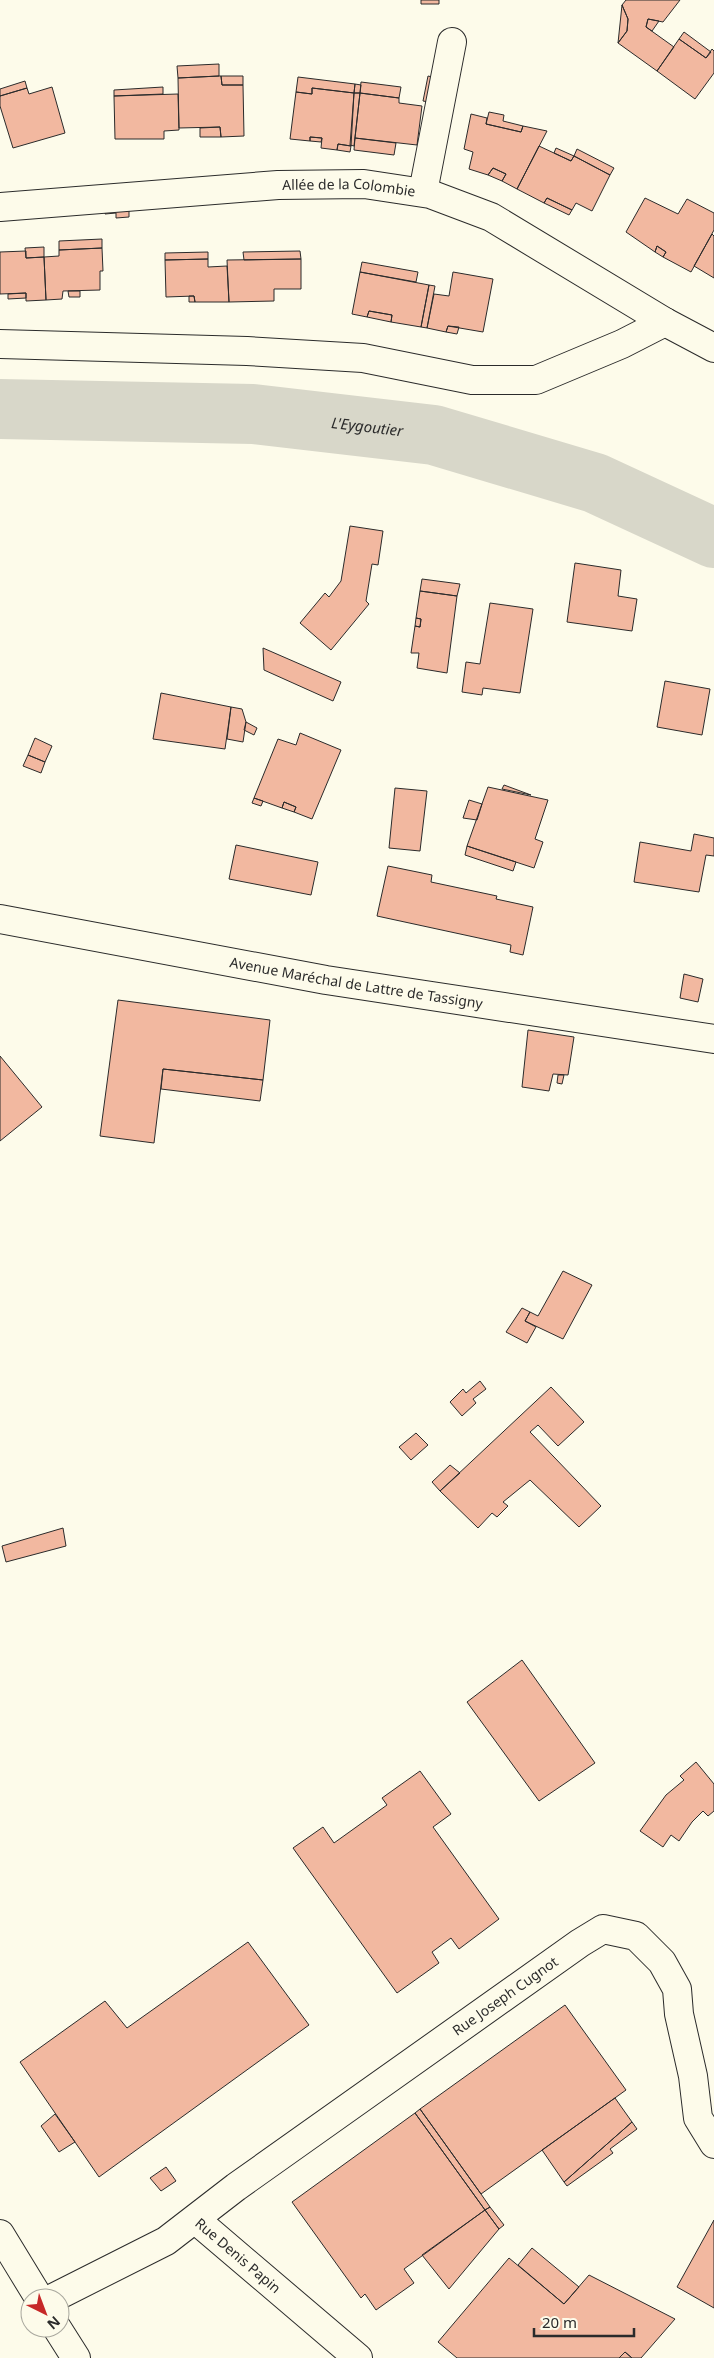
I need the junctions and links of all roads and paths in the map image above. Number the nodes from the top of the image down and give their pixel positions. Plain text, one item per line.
1 (452, 42) dead end
2 (423, 192) junction
3 (0, 207) edge
4 (665, 322) junction
5 (0, 344) edge
6 (714, 348) edge
7 (0, 918) edge
8 (714, 1039) edge
9 (714, 2144) edge
10 (196, 2220) junction
11 (0, 2234) edge
12 (33, 2288) edge
13 (70, 2289) edge
14 (63, 2338) edge
15 (76, 2358) edge
16 (358, 2358) edge

1 - 2 street
2 - 3 street, Allée de la Colombie
2 - 4 street, Allée de la Colombie
4 - 5 street
4 - 6 street, Allée de la Colombie
7 - 8 street, Avenue Maréchal de Lattre de Tassigny
9 - 10 street, Rue Joseph Cugnot
10 - 13 street, Rue Denis Papin
10 - 16 street, Rue Denis Papin
11 - 12 street
14 - 15 street

